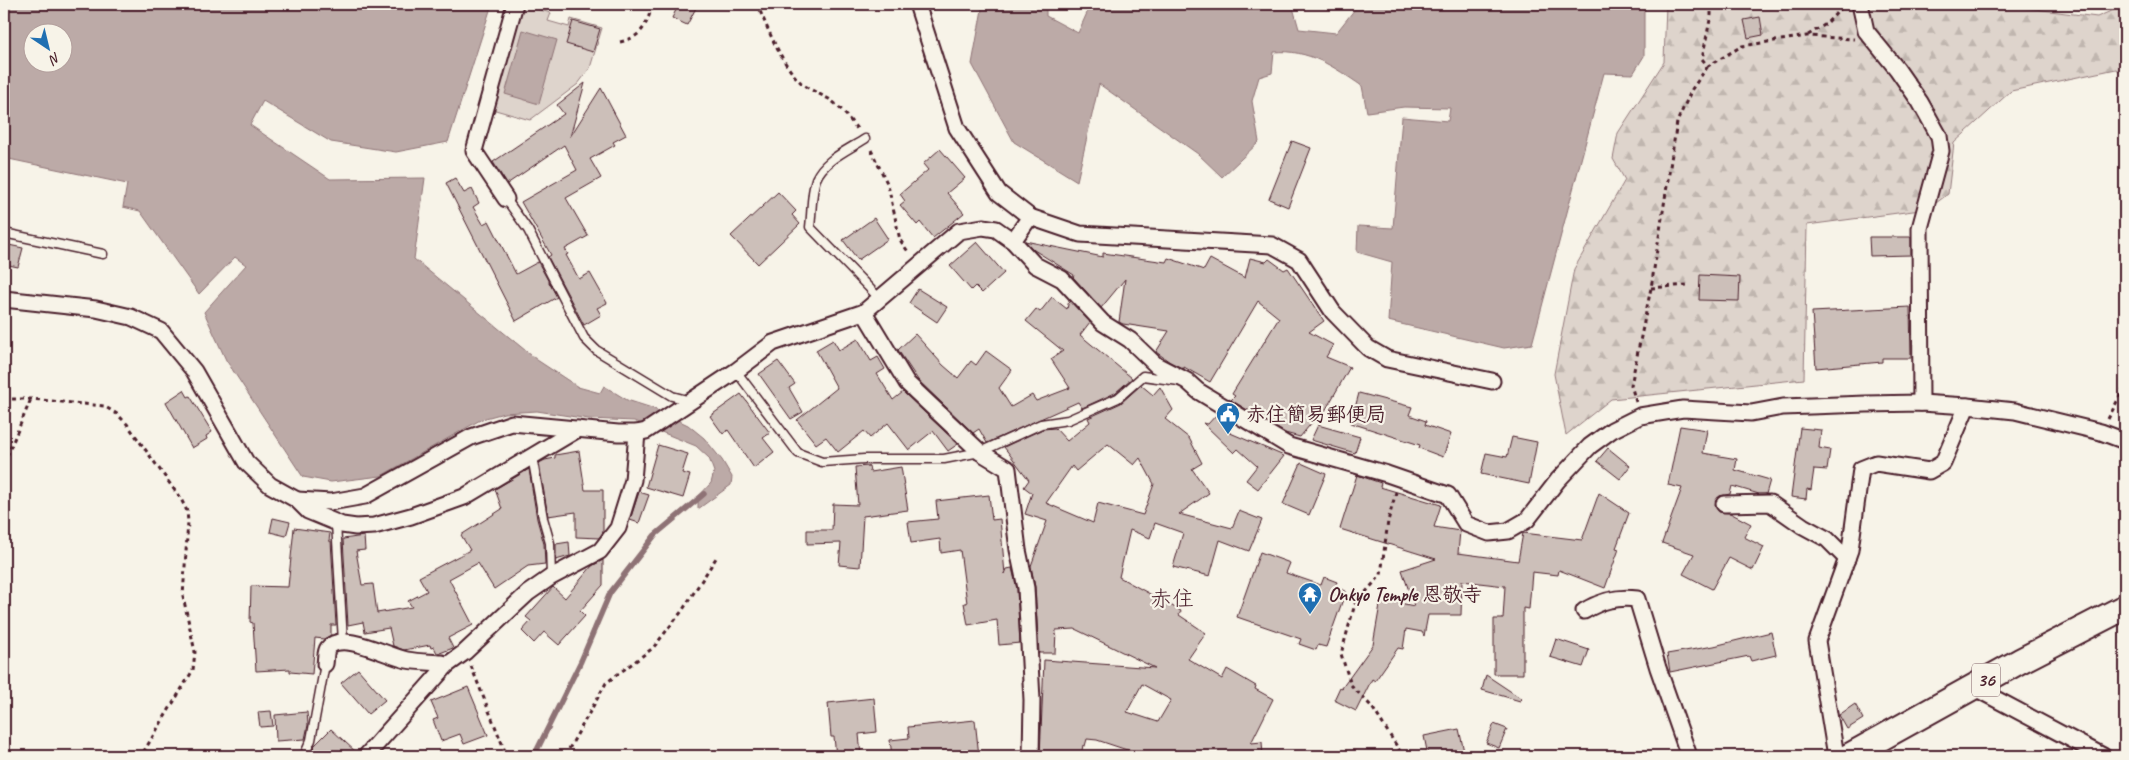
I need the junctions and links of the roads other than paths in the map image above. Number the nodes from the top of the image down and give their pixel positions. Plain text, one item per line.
1 (515, 4) edge
2 (917, 4) edge
3 (1860, 4) edge
4 (864, 139) road end
5 (506, 199) joint
6 (1030, 217) junction
7 (4, 233) edge
8 (1013, 241) junction
9 (102, 254) dead end
10 (4, 299) edge
11 (880, 299) junction
12 (864, 312) junction
13 (736, 371) junction
14 (1187, 381) junction
15 (1492, 381) dead end
16 (1921, 403) junction
17 (686, 404) junction
18 (1967, 406) junction
19 (578, 429) junction
20 (642, 432) junction
21 (2125, 441) edge
22 (980, 452) junction
23 (532, 456) junction
24 (297, 500) junction
25 (1724, 504) dead end
26 (336, 523) junction
27 (1847, 559) junction
28 (551, 577) junction
29 (2125, 607) edge
30 (1584, 611) dead end
31 (343, 642) junction
32 (325, 664) joint
33 (447, 665) junction
34 (1973, 687) junction
35 (304, 756) edge
36 (366, 756) edge
37 (1030, 756) edge
38 (1689, 756) edge
39 (1836, 756) edge
40 (1849, 756) edge
41 (2103, 756) edge

1 - 5 street
2 - 6 street
3 - 16 street
4 - 11 lane
5 - 17 lane
6 - 8 street
6 - 15 street
7 - 9 lane
8 - 11 street
8 - 14 street
10 - 24 street
11 - 12 street
12 - 13 street
12 - 22 street
13 - 17 street
13 - 22 lane
14 - 16 street
14 - 22 lane
16 - 18 street
17 - 20 street
18 - 21 street
18 - 27 street
19 - 20 street
19 - 23 street
19 - 24 street
20 - 28 street
22 - 37 street
23 - 26 street
23 - 28 lane
24 - 26 street
25 - 27 street
26 - 31 lane
27 - 39 street
28 - 33 street
29 - 34 main road, 36
30 - 38 street
31 - 32 street
31 - 33 street
32 - 35 lane
33 - 36 street
34 - 40 main road, 36
34 - 41 street

